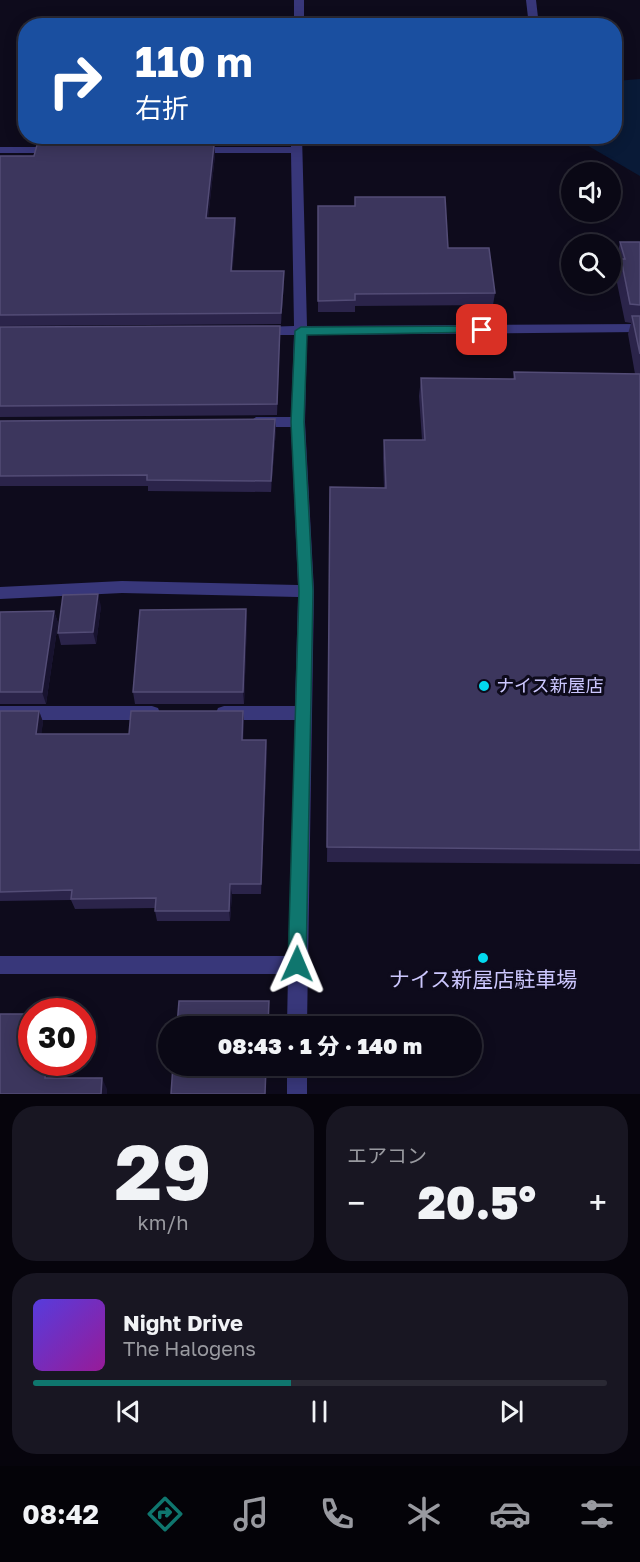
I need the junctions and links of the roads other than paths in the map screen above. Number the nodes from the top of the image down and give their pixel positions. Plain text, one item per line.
1 (299, 0) edge
2 (531, 0) edge
3 (299, 18) edge
4 (533, 18) edge
5 (296, 144) edge
6 (0, 150) edge
7 (71, 150) edge
8 (177, 150) edge
9 (296, 150) junction
10 (640, 328) edge
11 (243, 331) edge
12 (301, 331) junction
13 (298, 422) junction
14 (238, 423) edge
15 (306, 591) junction
16 (0, 592) edge
17 (0, 713) edge
18 (174, 713) edge
19 (209, 713) edge
20 (302, 713) junction
21 (297, 964) junction
22 (0, 965) edge
23 (297, 1016) edge
24 (297, 1076) edge
25 (297, 1094) edge

1 - 3 street
2 - 4 street
5 - 9 street
6 - 7 street
8 - 9 street
9 - 12 street
10 - 12 street
11 - 12 street
12 - 13 street
13 - 14 street
13 - 15 street
15 - 16 street
15 - 20 street
17 - 18 street
19 - 20 street
20 - 21 street
21 - 22 street
21 - 23 street
24 - 25 street

